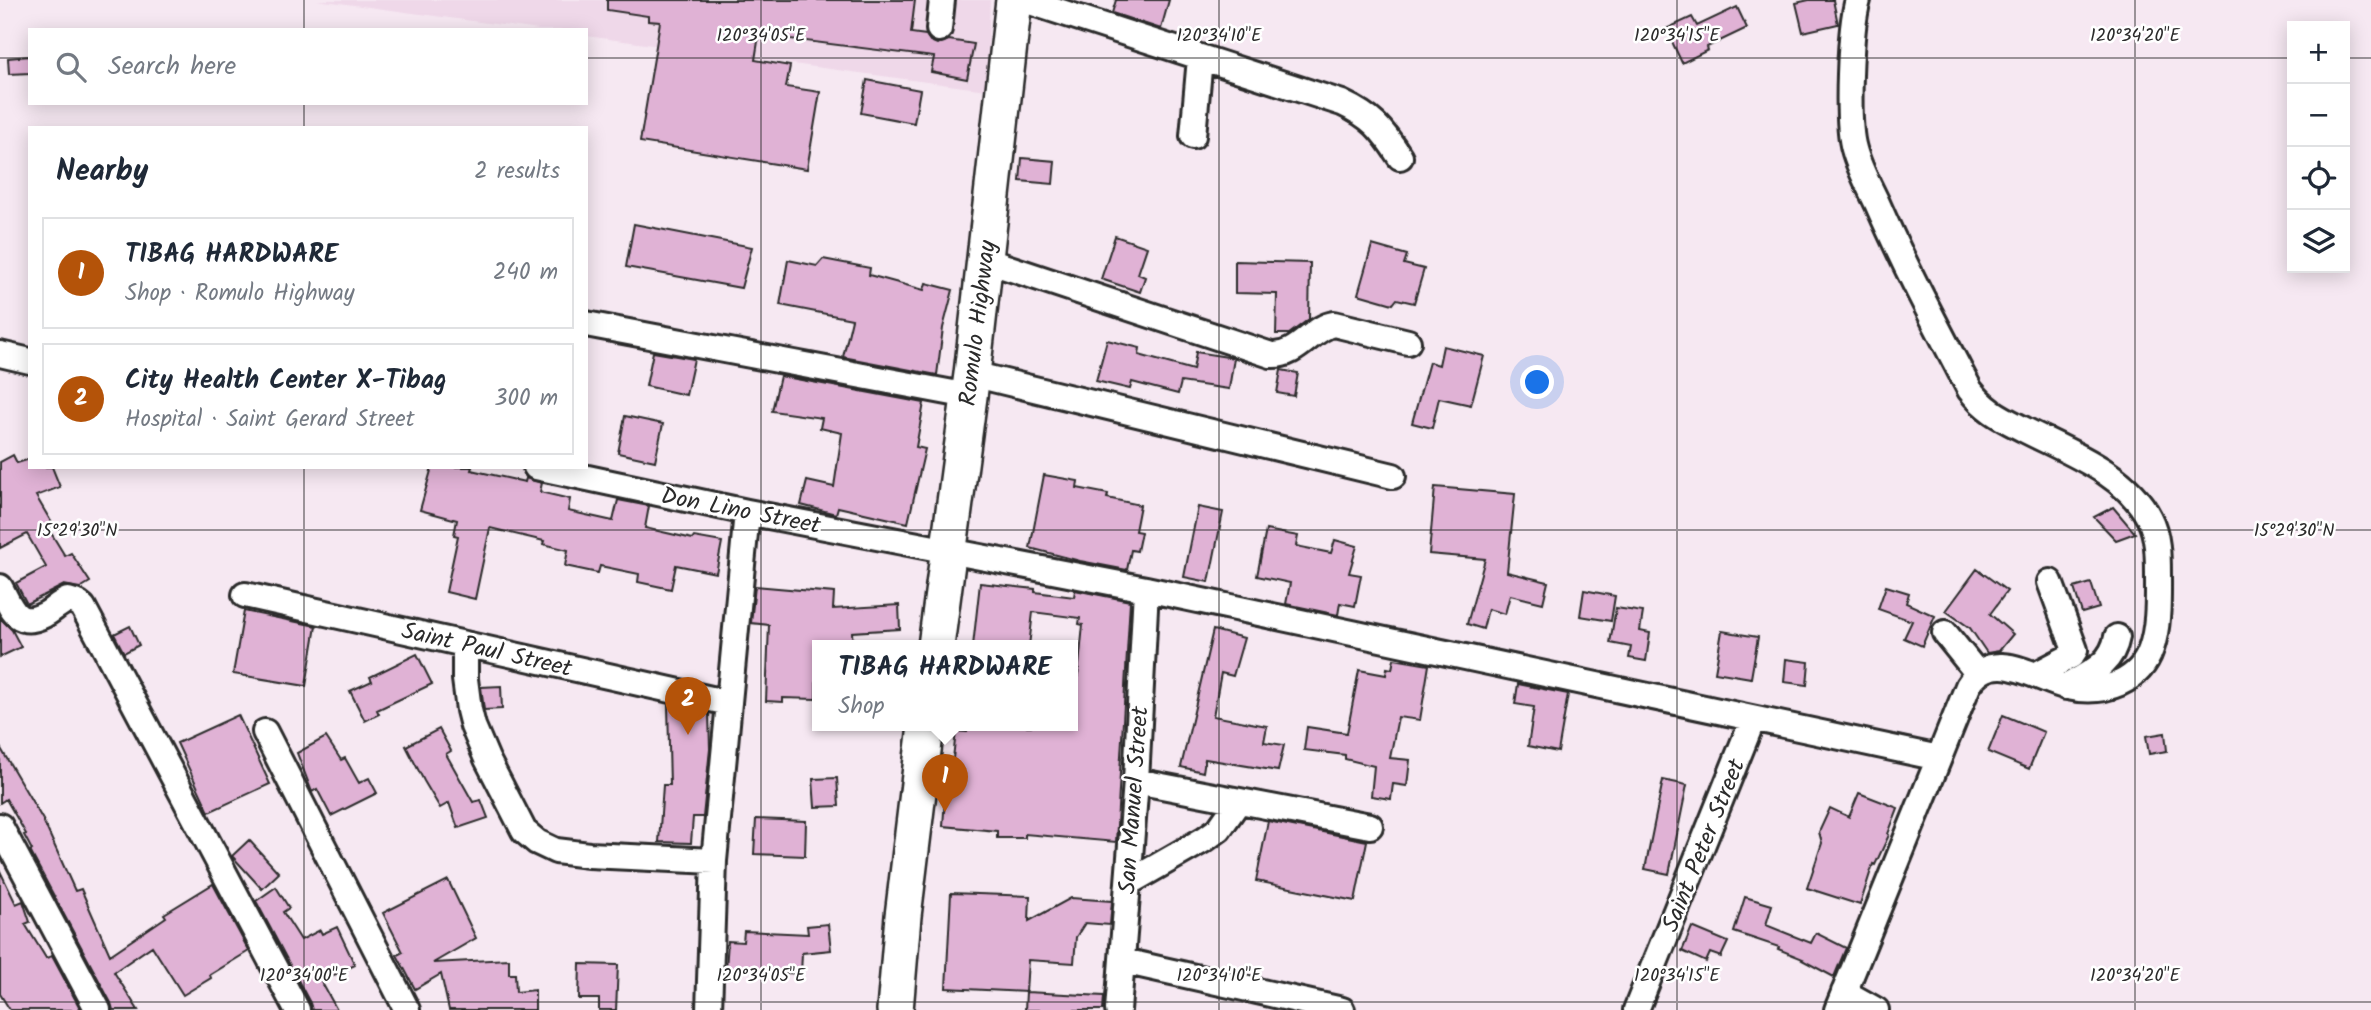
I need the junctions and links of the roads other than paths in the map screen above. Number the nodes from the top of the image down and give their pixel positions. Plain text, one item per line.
1 (942, 0) edge
2 (1014, 0) edge
3 (1024, 0) edge
4 (1858, 0) edge
5 (939, 29) dead end
6 (1200, 58) junction
7 (1193, 136) dead end
8 (1400, 157) dead end
9 (985, 260) junction
10 (588, 324) edge
11 (1408, 342) dead end
12 (0, 355) edge
13 (28, 361) edge
14 (970, 385) junction
15 (545, 469) edge
16 (1393, 476) dead end
17 (747, 512) junction
18 (948, 550) junction
19 (2050, 582) dead end
20 (0, 587) edge
21 (1146, 589) junction
22 (245, 595) dead end
23 (1945, 633) dead end
24 (2117, 637) dead end
25 (937, 640) edge
26 (465, 644) junction
27 (1978, 674) junction
28 (2035, 675) junction
29 (2066, 687) junction
30 (729, 703) junction
31 (1753, 719) junction
32 (925, 731) edge
33 (265, 732) dead end
34 (1939, 758) junction
35 (1136, 781) junction
36 (1238, 802) junction
37 (0, 826) edge
38 (1370, 826) dead end
39 (715, 861) junction
40 (1128, 883) junction
41 (1123, 961) junction
42 (1841, 1001) edge
43 (98, 1010) edge
44 (298, 1010) edge
45 (407, 1010) edge
46 (709, 1010) edge
47 (895, 1010) edge
48 (1118, 1010) edge
49 (1342, 1010) edge
50 (1636, 1010) edge
51 (1876, 1010) edge

1 - 5 street
2 - 9 highway, Romulo Highway
3 - 6 street
4 - 29 street
6 - 7 street
6 - 8 street
9 - 11 street
9 - 14 highway, Romulo Highway
10 - 14 street
12 - 13 street
14 - 16 street
14 - 18 highway, Romulo Highway
15 - 17 street, Don Lino Street
17 - 18 street, Don Lino Street
17 - 30 street
18 - 21 street, Don Lino Street
18 - 25 highway, Romulo Highway
19 - 28 street
20 - 44 street
21 - 31 street, Don Lino Street
21 - 35 street, San Manuel Street
22 - 26 street, Saint Paul Street
23 - 27 street
24 - 29 street
26 - 30 street, Saint Paul Street
26 - 39 street
27 - 28 street
27 - 34 street
28 - 29 street
30 - 39 street
31 - 34 street, Don Lino Street
31 - 50 street, Saint Peter Street
32 - 47 highway
33 - 45 street
34 - 42 street
35 - 36 street
35 - 40 street, San Manuel Street
36 - 38 street
36 - 40 street
37 - 43 street
39 - 46 street
40 - 41 street, San Manuel Street
41 - 48 street, San Manuel Street
41 - 49 street
42 - 51 street

